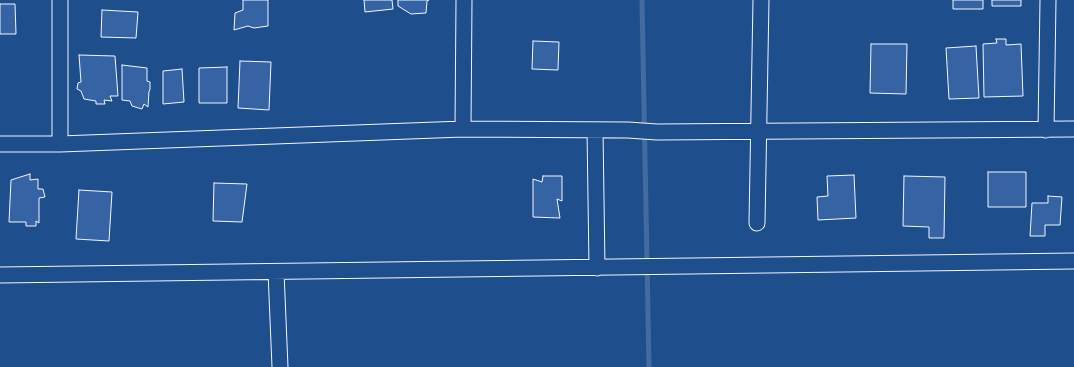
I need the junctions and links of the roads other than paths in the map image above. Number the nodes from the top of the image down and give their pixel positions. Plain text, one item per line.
1 (60, 0) edge
2 (464, 0) edge
3 (761, 0) edge
4 (1048, 0) edge
5 (1074, 128) edge
6 (463, 129) junction
7 (595, 130) junction
8 (1046, 130) junction
9 (759, 132) junction
10 (0, 144) edge
11 (60, 144) junction
12 (757, 223) dead end
13 (1074, 261) edge
14 (597, 268) junction
15 (276, 272) junction
16 (0, 275) edge
17 (280, 367) edge

1 - 11 street
2 - 6 street
3 - 9 street
4 - 8 street
5 - 8 street
6 - 7 street
6 - 11 street
7 - 9 street
7 - 14 street
8 - 9 street
9 - 12 street
10 - 11 street
13 - 14 street
14 - 15 street
15 - 16 street
15 - 17 street

